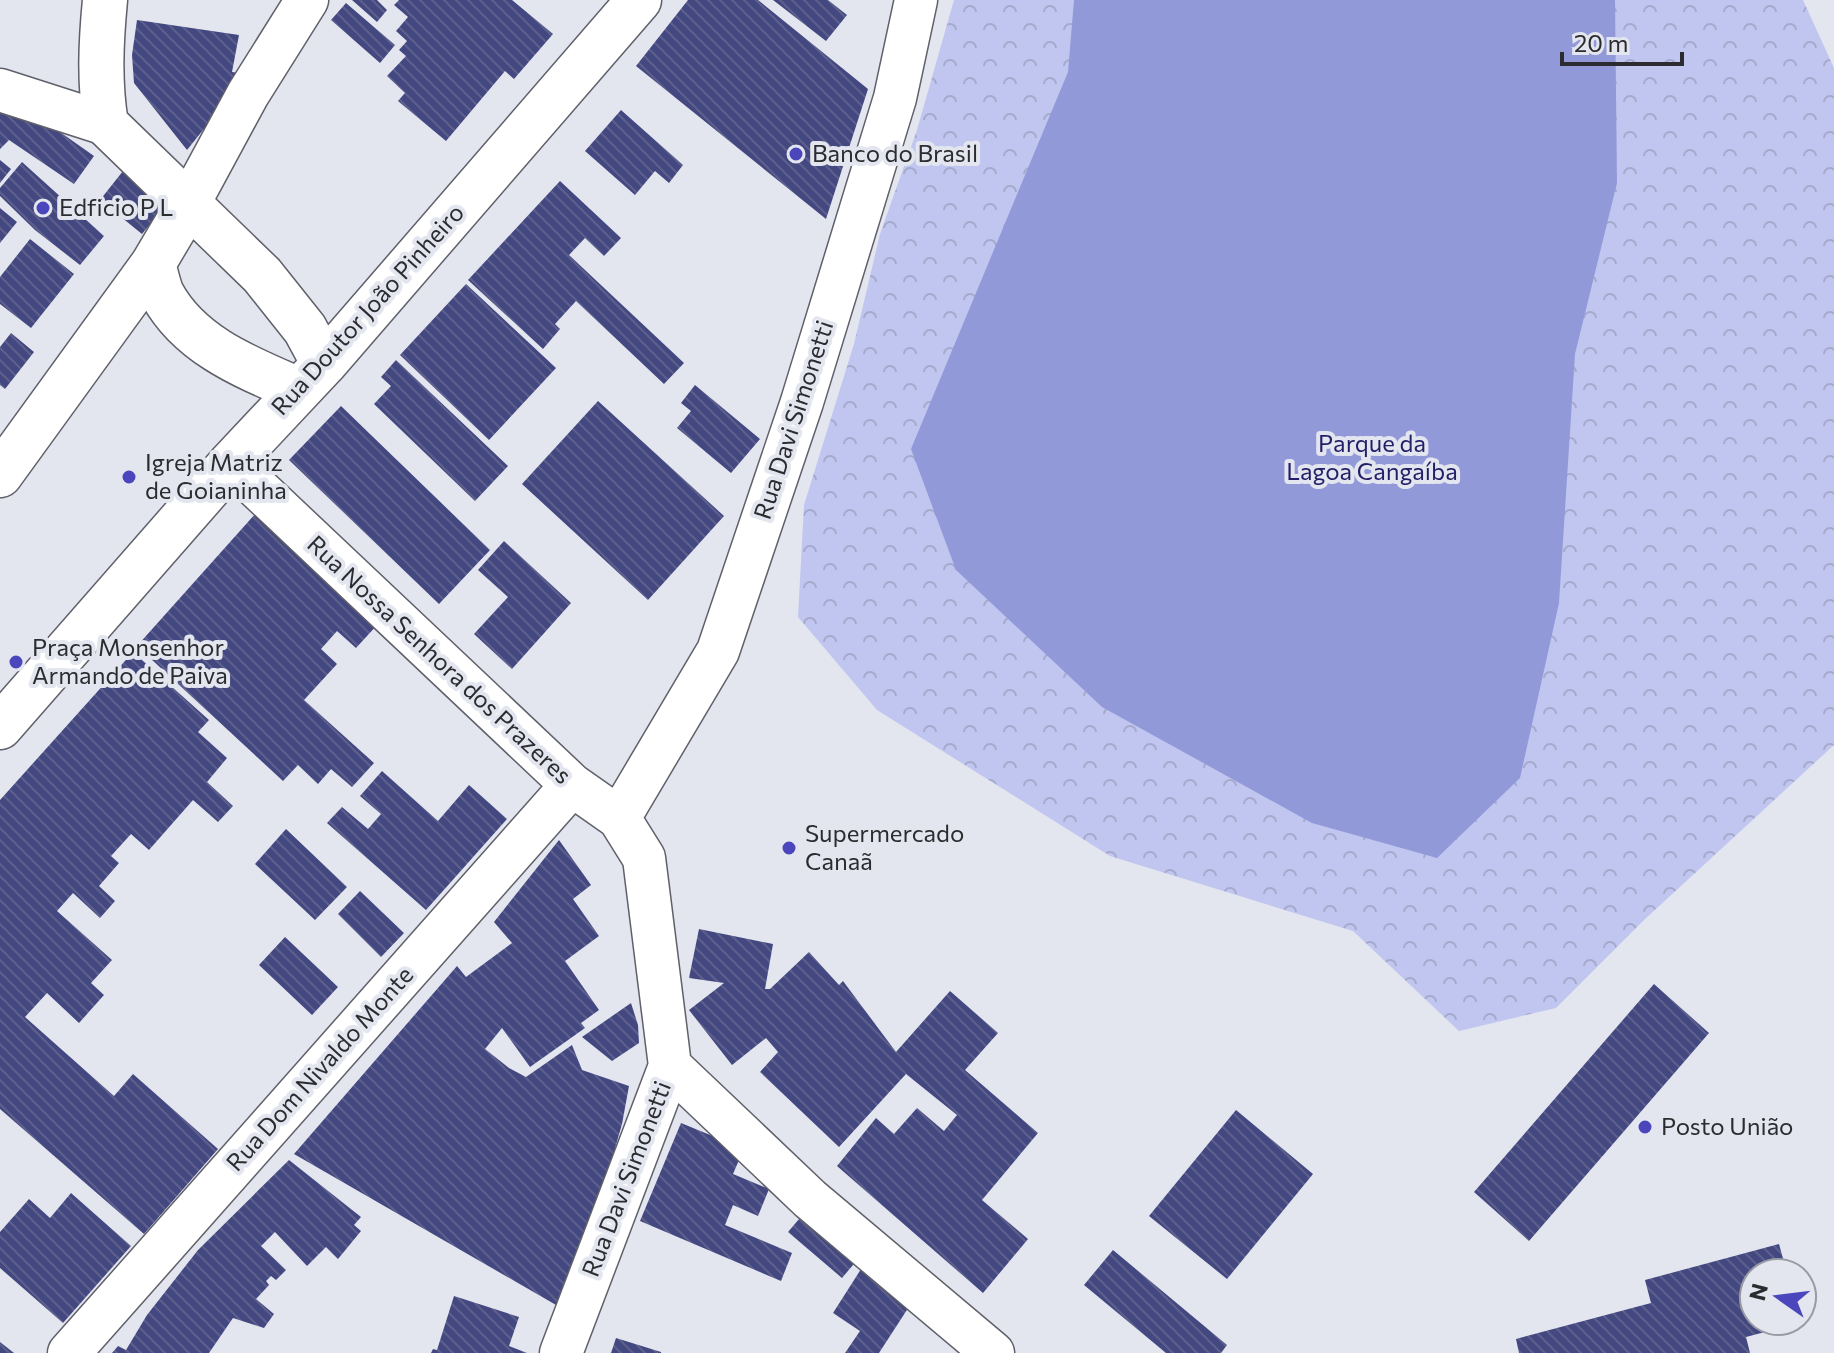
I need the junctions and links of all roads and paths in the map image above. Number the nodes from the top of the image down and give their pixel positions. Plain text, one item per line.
1 (105, 0) edge
2 (307, 0) edge
3 (639, 0) edge
4 (916, 0) edge
5 (0, 90) edge
6 (106, 124) junction
7 (188, 205) junction
8 (153, 264) junction
9 (311, 377) junction
10 (231, 463) junction
11 (0, 475) edge
12 (0, 727) edge
13 (572, 785) junction
14 (619, 818) junction
15 (644, 858) joint
16 (670, 1066) junction
17 (69, 1353) edge
18 (561, 1353) edge
19 (993, 1353) edge

1 - 6 street
2 - 7 street
3 - 9 street, Rua Doutor João Pinheiro
4 - 14 street, Rua Davi Simonetti
5 - 6 street
6 - 7 street
7 - 8 street
7 - 9 street
8 - 9 street
8 - 11 street
9 - 10 street, Rua Doutor João Pinheiro
10 - 12 street, Rua Doutor João Pinheiro
10 - 13 street, Rua Nossa Senhora dos Prazeres
13 - 14 street, Rua Nossa Senhora dos Prazeres
13 - 17 street, Rua Dom Nivaldo Monte
14 - 15 street, Rua Nossa Senhora dos Prazeres
15 - 16 street, Rua Davi Simonetti
16 - 18 street, Rua Davi Simonetti
16 - 19 street

